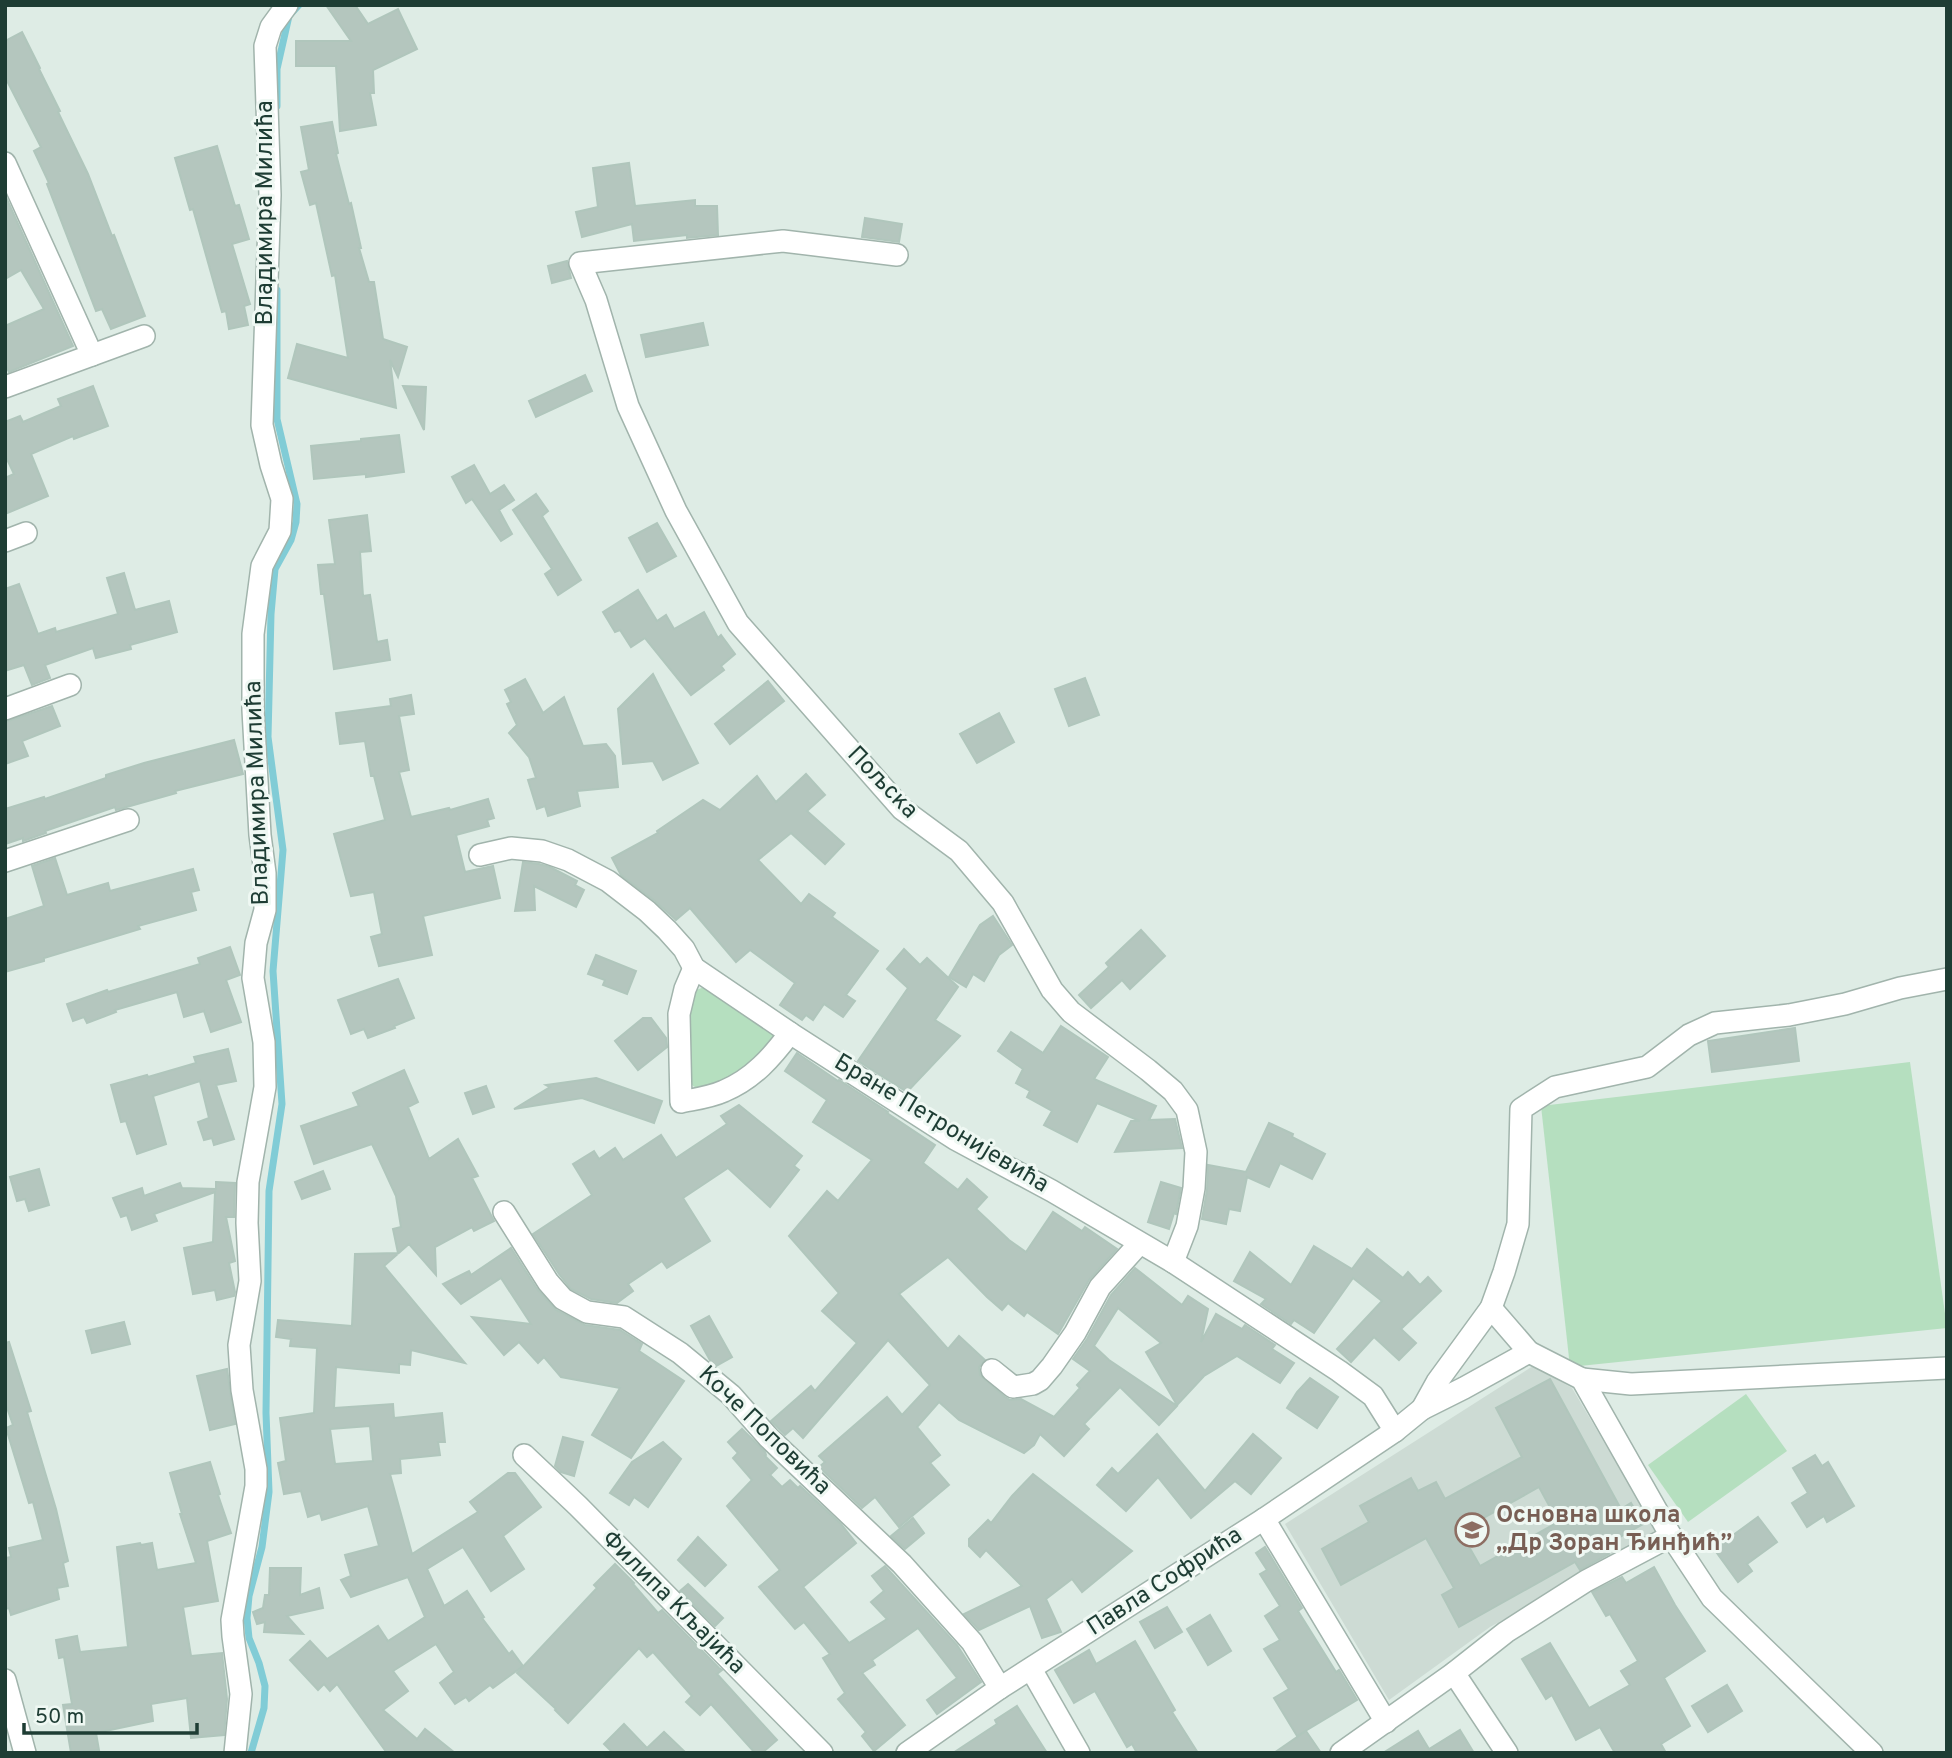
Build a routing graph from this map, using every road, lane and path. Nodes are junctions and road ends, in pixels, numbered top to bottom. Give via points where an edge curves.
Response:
1 (287, 5) edge
2 (5, 163) edge
3 (897, 255) dead end
4 (144, 336) dead end
5 (92, 355) junction
6 (5, 387) edge
7 (26, 533) dead end
8 (5, 541) edge
9 (71, 685) dead end
10 (5, 709) edge
11 (128, 820) dead end
12 (480, 855) dead end
13 (5, 861) edge
14 (694, 968) junction
15 (1947, 979) edge
16 (790, 1033) junction
17 (504, 1212) dead end
18 (1139, 1244) junction
19 (1173, 1262) junction
20 (1491, 1308) junction
21 (1529, 1352) junction
22 (1947, 1368) edge
23 (992, 1370) dead end
24 (1582, 1379) junction
25 (1422, 1409) junction
26 (1395, 1431) junction
27 (524, 1455) dead end
28 (1264, 1519) junction
29 (1671, 1536) junction
30 (1031, 1669) junction
31 (1454, 1673) junction
32 (5, 1680) edge
33 (1000, 1688) junction
34 (1385, 1723) junction
35 (25, 1753) edge
36 (235, 1753) edge
37 (822, 1753) edge
38 (907, 1753) edge
39 (1079, 1753) edge
40 (1341, 1753) edge
41 (1507, 1753) edge
42 (1872, 1753) edge

1 - 36 street, Владимира Милића via 271,27 265,46 270,195 262,425 282,499 280,531 262,566 253,635 265,910 253,978 264,1042 265,1087 248,1182 250,1281 239,1345 256,1486 232,1620 241,1694
2 - 5 street
3 - 19 street, Пољска via 783,240 580,263 628,406 676,511 738,623 902,809 959,851 1003,903 1052,990 1071,1012 1173,1091 1187,1110 1196,1152 1194,1188 1187,1226
4 - 5 street
5 - 6 street
7 - 8 street
9 - 10 street
11 - 13 street
12 - 14 street, Бране Петронијевића via 527,849 588,870 647,911 684,950
14 - 16 street, Бране Петронијевића
14 - 16 street via 679,1014 681,1102 723,1092 743,1081 769,1060
15 - 20 street, Павла Софрића via 1789,1015 1715,1023 1689,1035 1647,1067 1555,1087 1521,1108 1518,1224
16 - 18 street, Бране Петронијевића via 955,1139
17 - 33 street, Коче Поповића via 563,1299 587,1312 624,1317 680,1353 731,1395 769,1438 902,1564 972,1642
18 - 19 street, Бране Петронијевића
18 - 23 street via 1100,1287 1063,1352 1040,1380 1013,1387
19 - 26 street, Бране Петронијевића via 1355,1382 1373,1396
20 - 21 street
20 - 25 street, Павла Софрића
21 - 24 street
21 - 25 street, Павла Софрића
22 - 24 street via 1631,1384
24 - 29 street
25 - 26 street, Павла Софрића
26 - 28 street, Павла Софрића
27 - 37 street, Филипа Кљајића
28 - 30 street, Павла Софрића
28 - 34 street
29 - 31 street via 1586,1581 1506,1632
29 - 42 street via 1712,1598
30 - 33 street, Павла Софрића
30 - 39 street
31 - 34 street
31 - 41 street
32 - 35 street
33 - 38 street, Павла Софрића
34 - 40 street

